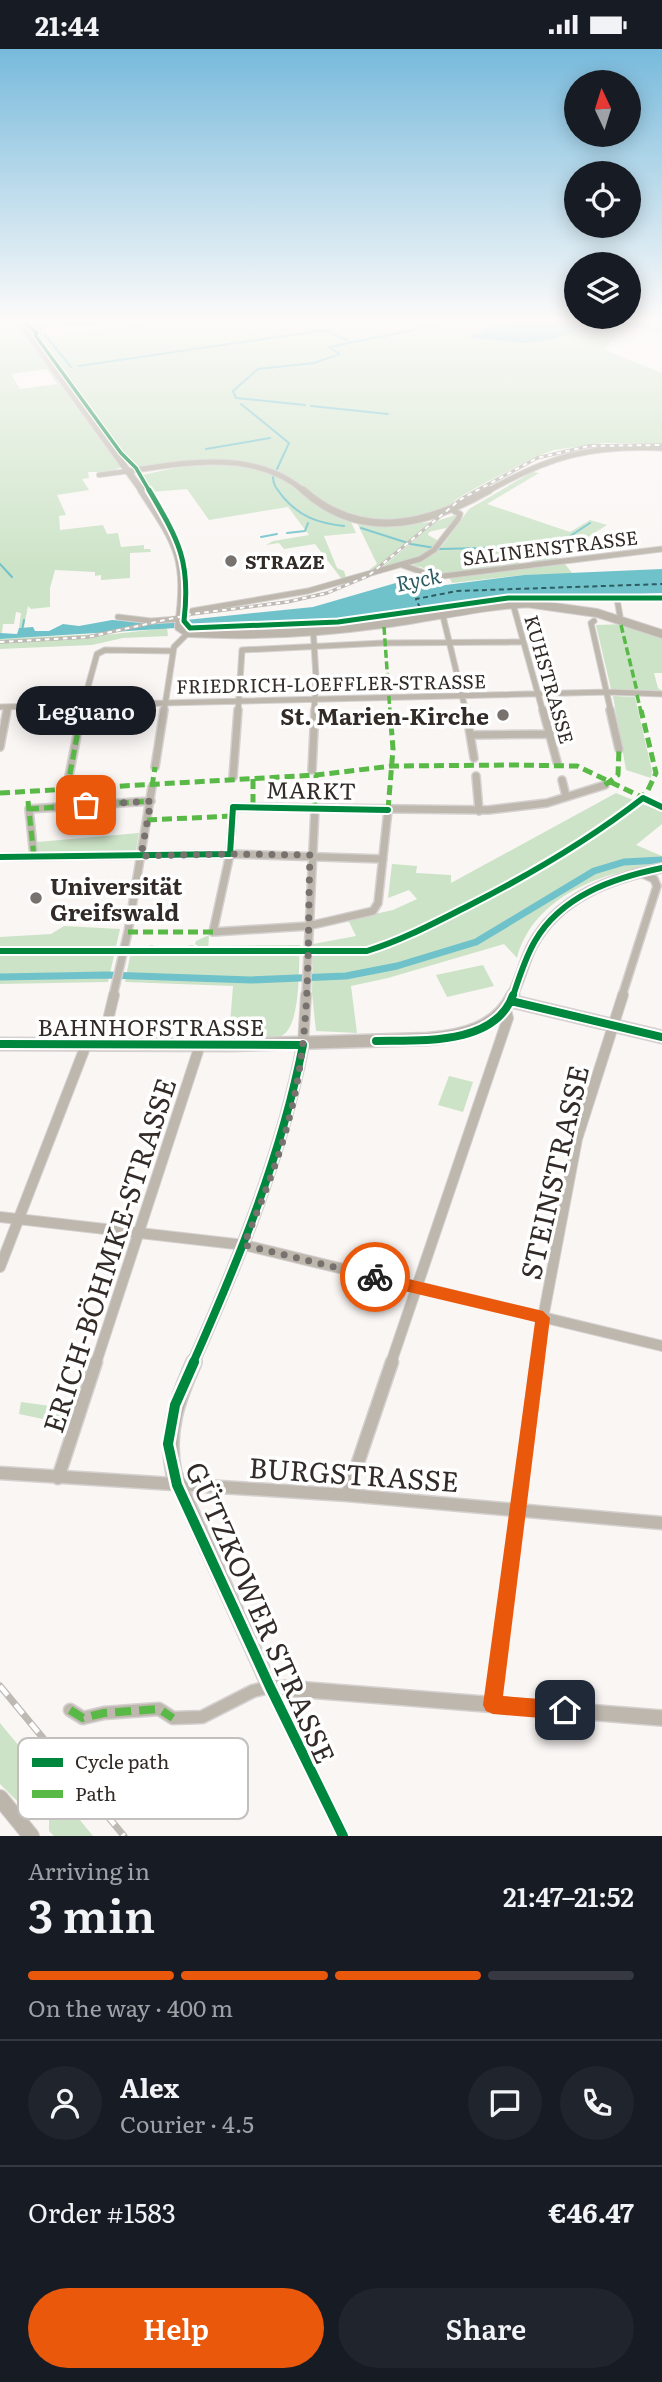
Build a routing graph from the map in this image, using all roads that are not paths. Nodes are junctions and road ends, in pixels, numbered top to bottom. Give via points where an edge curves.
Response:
1 (81, 404) edge
2 (662, 448) edge
3 (129, 471) junction
4 (99, 475) dead end
5 (454, 510) junction
6 (662, 549) edge
7 (402, 565) junction
8 (662, 598) edge
9 (617, 599) junction
10 (511, 601) junction
11 (532, 603) junction
12 (192, 611) dead end
13 (443, 613) junction
14 (620, 616) dead end
15 (118, 617) dead end
16 (594, 621) dead end
17 (179, 623) junction
18 (313, 629) junction
19 (188, 633) junction
20 (662, 635) edge
21 (451, 642) junction
22 (523, 642) junction
23 (314, 647) junction
24 (173, 652) junction
25 (608, 692) junction
26 (539, 694) junction
27 (662, 694) edge
28 (464, 696) junction
29 (314, 699) junction
30 (239, 701) junction
31 (165, 703) junction
32 (83, 705) junction
33 (4, 707) edge
34 (550, 734) junction
35 (472, 735) junction
36 (0, 747) edge
37 (618, 750) dead end
38 (474, 758) dead end
39 (557, 762) dead end
40 (155, 767) dead end
41 (313, 770) dead end
42 (476, 776) dead end
43 (233, 777) dead end
44 (562, 780) dead end
45 (68, 781) dead end
46 (605, 785) dead end
47 (152, 787) dead end
48 (566, 796) junction
49 (151, 801) junction
50 (314, 808) junction
51 (388, 810) junction
52 (479, 811) junction
53 (230, 854) junction
54 (310, 855) junction
55 (141, 856) junction
56 (0, 857) edge
57 (34, 857) junction
58 (383, 859) junction
59 (662, 868) edge
60 (639, 872) junction
61 (308, 926) junction
62 (508, 1006) junction
63 (612, 1026) junction
64 (662, 1037) edge
65 (0, 1044) edge
66 (86, 1045) junction
67 (102, 1045) junction
68 (200, 1045) junction
69 (303, 1045) junction
70 (0, 1217) edge
71 (20, 1219) junction
72 (140, 1233) junction
73 (244, 1245) junction
74 (0, 1268) edge
75 (417, 1288) junction
76 (543, 1318) junction
77 (662, 1346) edge
78 (0, 1473) edge
79 (58, 1478) junction
80 (177, 1485) junction
81 (347, 1496) junction
82 (519, 1510) junction
83 (662, 1523) edge
84 (270, 1687) junction
85 (493, 1705) junction
86 (71, 1710) dead end
87 (662, 1718) edge
88 (2, 1800) edge
89 (31, 1836) edge
90 (343, 1836) edge

1 - 3 main road
2 - 5 street via 609,448 557,457
3 - 4 street
3 - 5 street via 192,463 244,464 280,474 334,513 376,523 422,521
3 - 17 main road via 167,526 179,553 184,589
5 - 7 street, SALINENSTRASSE via 460,515 435,549
6 - 7 street, SALINENSTRASSE via 436,577
7 - 12 street, SALINENSTRASSE via 317,591
8 - 9 street
9 - 10 street
9 - 14 street
10 - 11 main road
10 - 13 main road
10 - 22 street, KUHSTRASSE
11 - 13 main road via 496,603
11 - 20 main road via 597,613
13 - 18 main road
13 - 21 street
15 - 17 street
16 - 25 street
17 - 19 main road
18 - 19 main road
18 - 23 street
19 - 24 street via 176,642
21 - 22 street
21 - 23 street
21 - 28 street
22 - 26 street, KUHSTRASSE
23 - 29 street
23 - 30 street via 242,650
24 - 31 street
24 - 32 street via 100,651
25 - 26 street, FRIEDRICH-LOEFFLER-STRASSE
25 - 27 street, FRIEDRICH-LOEFFLER-STRASSE
25 - 37 street
26 - 28 street, FRIEDRICH-LOEFFLER-STRASSE
26 - 34 street, KUHSTRASSE
28 - 29 street, FRIEDRICH-LOEFFLER-STRASSE
28 - 35 street
29 - 30 street, FRIEDRICH-LOEFFLER-STRASSE
29 - 41 street
30 - 31 street, FRIEDRICH-LOEFFLER-STRASSE
30 - 43 street
31 - 32 street, FRIEDRICH-LOEFFLER-STRASSE
31 - 40 street
32 - 33 street, FRIEDRICH-LOEFFLER-STRASSE
32 - 45 street
33 - 36 street
34 - 35 street
34 - 39 street, KUHSTRASSE
35 - 38 street
42 - 52 street
44 - 48 street
46 - 48 street, MARKT
47 - 49 street
48 - 52 street, MARKT
49 - 55 street
49 - 57 street via 29,809
50 - 51 street, MARKT
50 - 53 street, MARKT via 233,807
50 - 54 street
51 - 52 street, MARKT
51 - 58 street
53 - 54 street
53 - 55 street
53 - 61 street via 213,932
54 - 58 street
54 - 61 street
55 - 57 street
55 - 67 street
56 - 57 street
58 - 61 street via 376,909
59 - 60 main road
60 - 62 main road via 589,891 549,921 532,945
60 - 63 street, STEINSTRASSE via 657,885
61 - 69 street
62 - 63 main road
62 - 69 main road, BAHNHOFSTRASSE via 485,1025 454,1036
62 - 75 street via 508,1018
63 - 64 main road
63 - 76 street, STEINSTRASSE via 578,1139
65 - 66 main road, BAHNHOFSTRASSE
66 - 67 main road, BAHNHOFSTRASSE
66 - 71 street
67 - 68 main road, BAHNHOFSTRASSE
68 - 69 main road, BAHNHOFSTRASSE
68 - 72 street, ERICH-BÖHMKE-STRASSE
69 - 73 street, GÜTZKOWER STRASSE via 287,1126
70 - 71 street
71 - 72 street
71 - 74 street
72 - 73 street
72 - 79 street, ERICH-BÖHMKE-STRASSE
73 - 75 street
73 - 80 street, GÜTZKOWER STRASSE via 175,1405 168,1444
75 - 76 street
75 - 81 street
76 - 77 street
76 - 82 street, STEINSTRASSE
78 - 79 street, BURGSTRASSE
79 - 80 street, BURGSTRASSE
80 - 81 street, BURGSTRASSE
80 - 84 street, GÜTZKOWER STRASSE
81 - 82 street, BURGSTRASSE
82 - 83 street, BURGSTRASSE
82 - 85 street, STEINSTRASSE
84 - 85 street
84 - 86 street via 188,1719 173,1719 159,1709 83,1718
84 - 90 street, GÜTZKOWER STRASSE
85 - 87 street
88 - 89 main road

